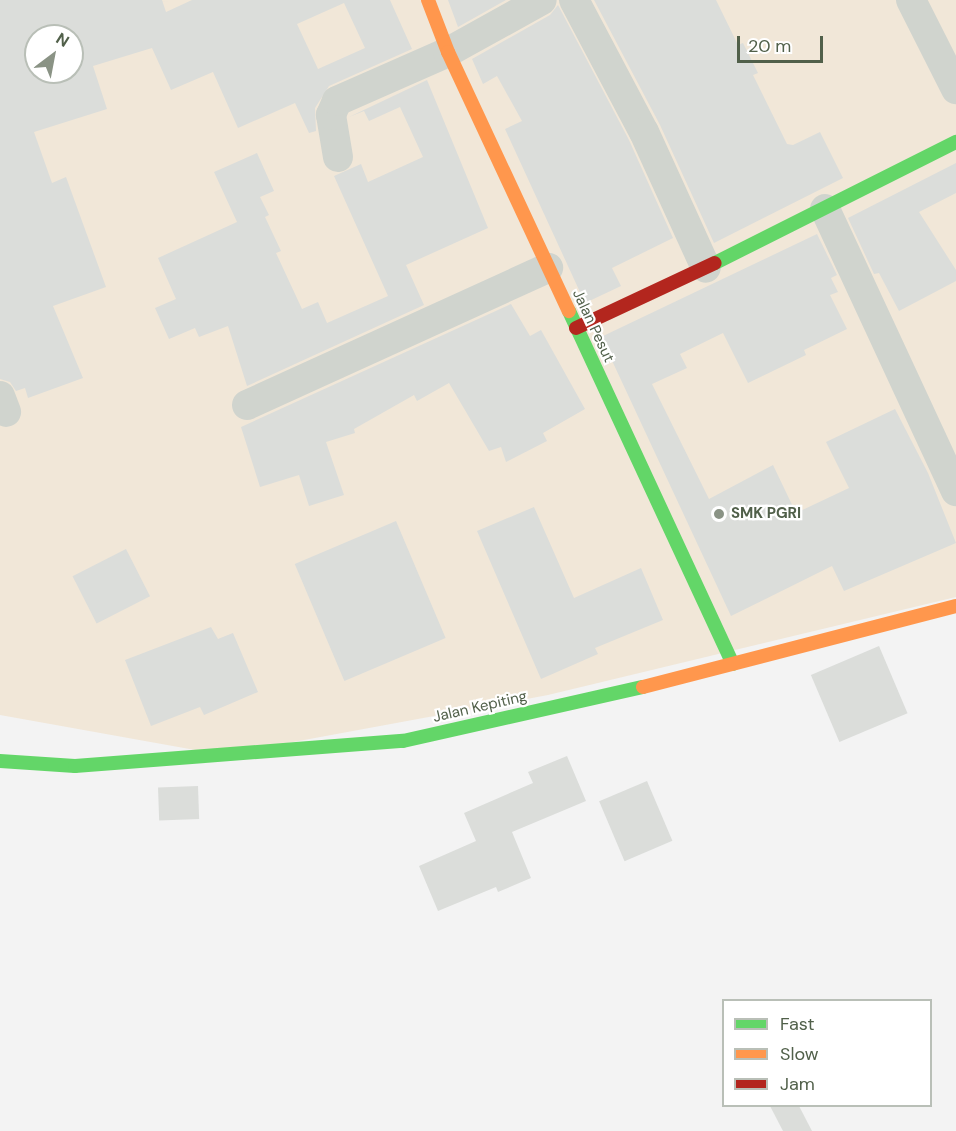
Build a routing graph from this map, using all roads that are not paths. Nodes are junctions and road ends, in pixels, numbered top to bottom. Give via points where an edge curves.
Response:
1 (428, 0) edge
2 (542, 0) edge
3 (574, 0) edge
4 (911, 0) edge
5 (448, 52) junction
6 (956, 89) edge
7 (956, 141) edge
8 (338, 157) dead end
9 (825, 209) junction
10 (548, 268) junction
11 (706, 268) junction
12 (576, 328) junction
13 (247, 405) dead end
14 (956, 491) edge
15 (956, 606) edge
16 (733, 664) junction
17 (0, 761) edge

1 - 5 street, Jalan Pesut
2 - 5 street
3 - 11 street via 644,132
4 - 6 street
5 - 8 street via 334,104
5 - 10 street, Jalan Pesut
7 - 9 street
9 - 11 street
9 - 14 street
10 - 12 street, Jalan Pesut
10 - 13 street
11 - 12 street
12 - 16 street, Jalan Pesut
15 - 16 street, Jalan Kepiting
16 - 17 street, Jalan Kepiting via 403,741 75,766

